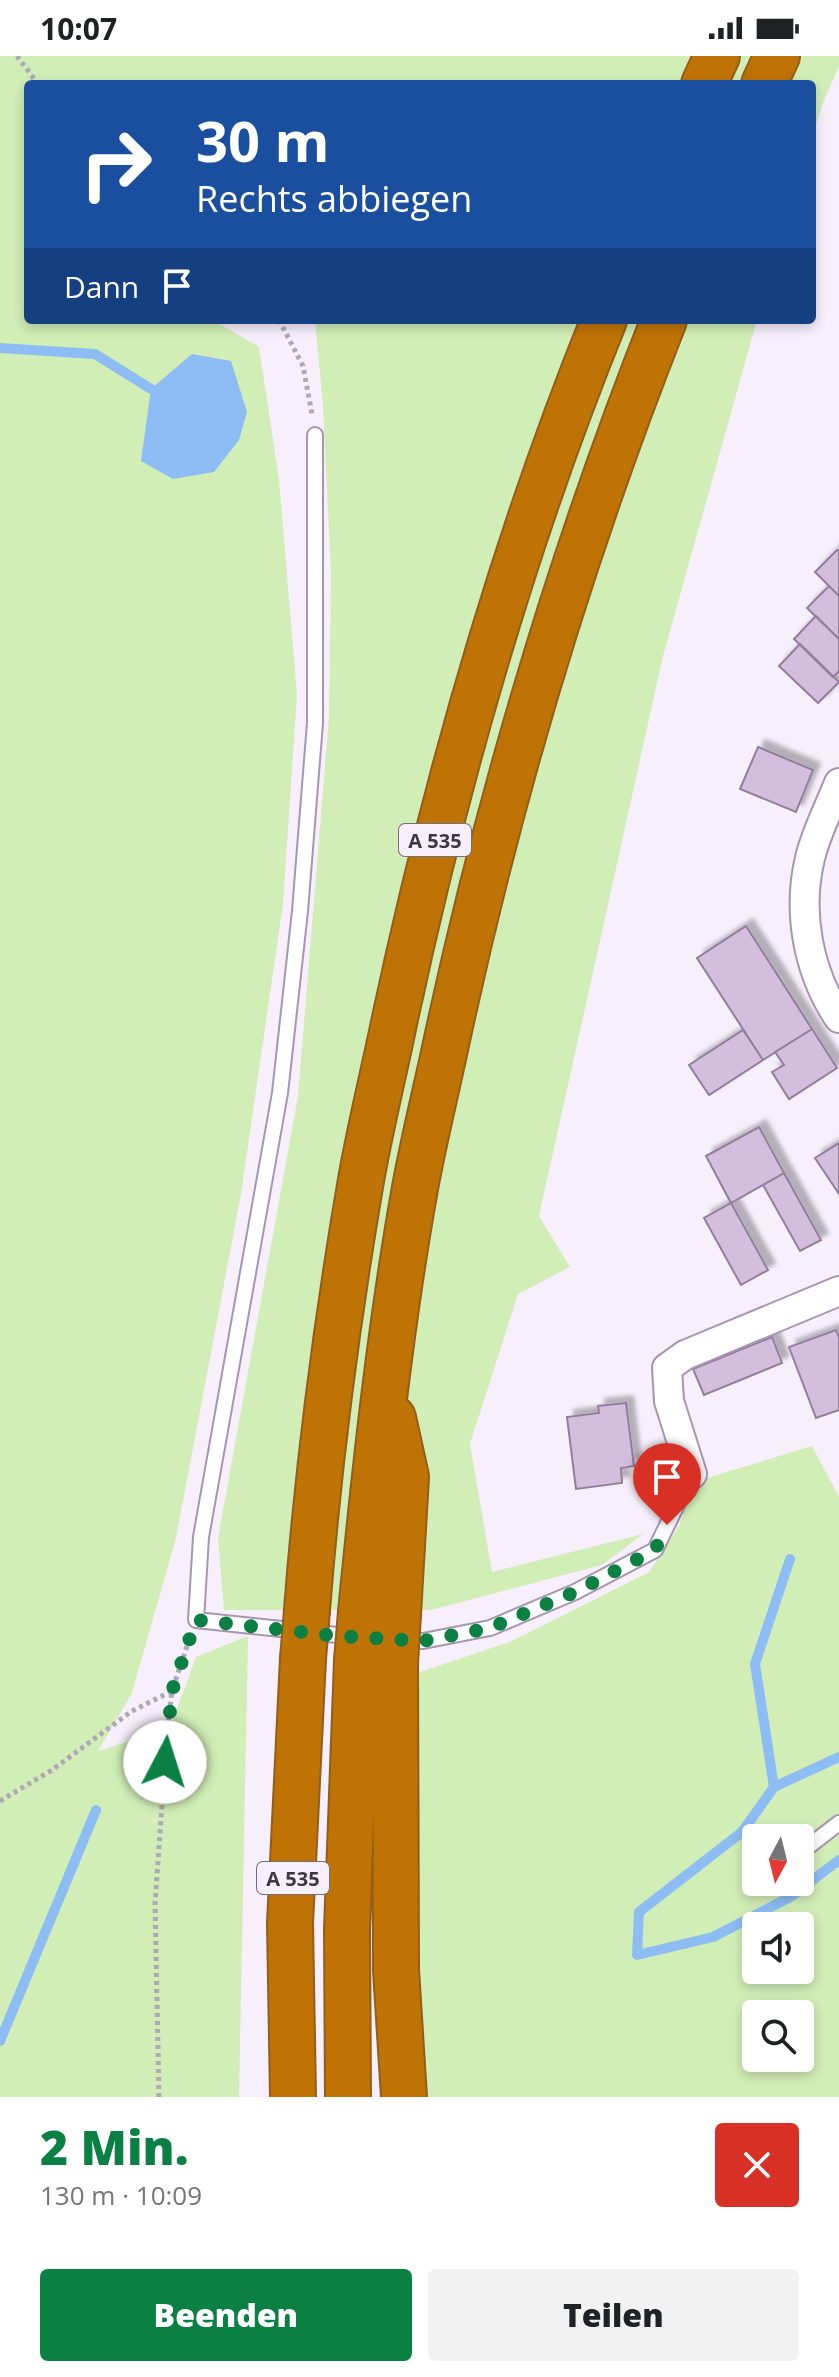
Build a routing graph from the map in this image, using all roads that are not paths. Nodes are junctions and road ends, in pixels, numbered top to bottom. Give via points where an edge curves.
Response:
1 (717, 56) edge
2 (777, 56) edge
3 (706, 80) edge
4 (766, 80) edge
5 (603, 324) edge
6 (663, 324) edge
7 (315, 435) road end
8 (839, 783) edge
9 (839, 1018) edge
10 (839, 1291) edge
11 (692, 1474) joint
12 (376, 1662) junction
13 (839, 1823) edge
14 (814, 1842) edge
15 (293, 2097) edge
16 (348, 2097) edge
17 (404, 2097) edge

1 - 3 highway
2 - 4 highway
5 - 15 highway, A 535, bridge via 533,512 439,825 353,1228 323,1436 303,1659 290,1923
6 - 12 highway, A 535, bridge via 591,517 497,824 467,948 416,1187 386,1384 406,1477
7 - 11 lane via 315,723 300,911 280,1093 201,1537 196,1620 423,1641 490,1628 655,1550
8 - 9 street via 804,890 814,965
10 - 11 street via 685,1355 667,1368 669,1401
12 - 16 highway, A 535 via 347,1929
12 - 17 highway
13 - 14 lane

